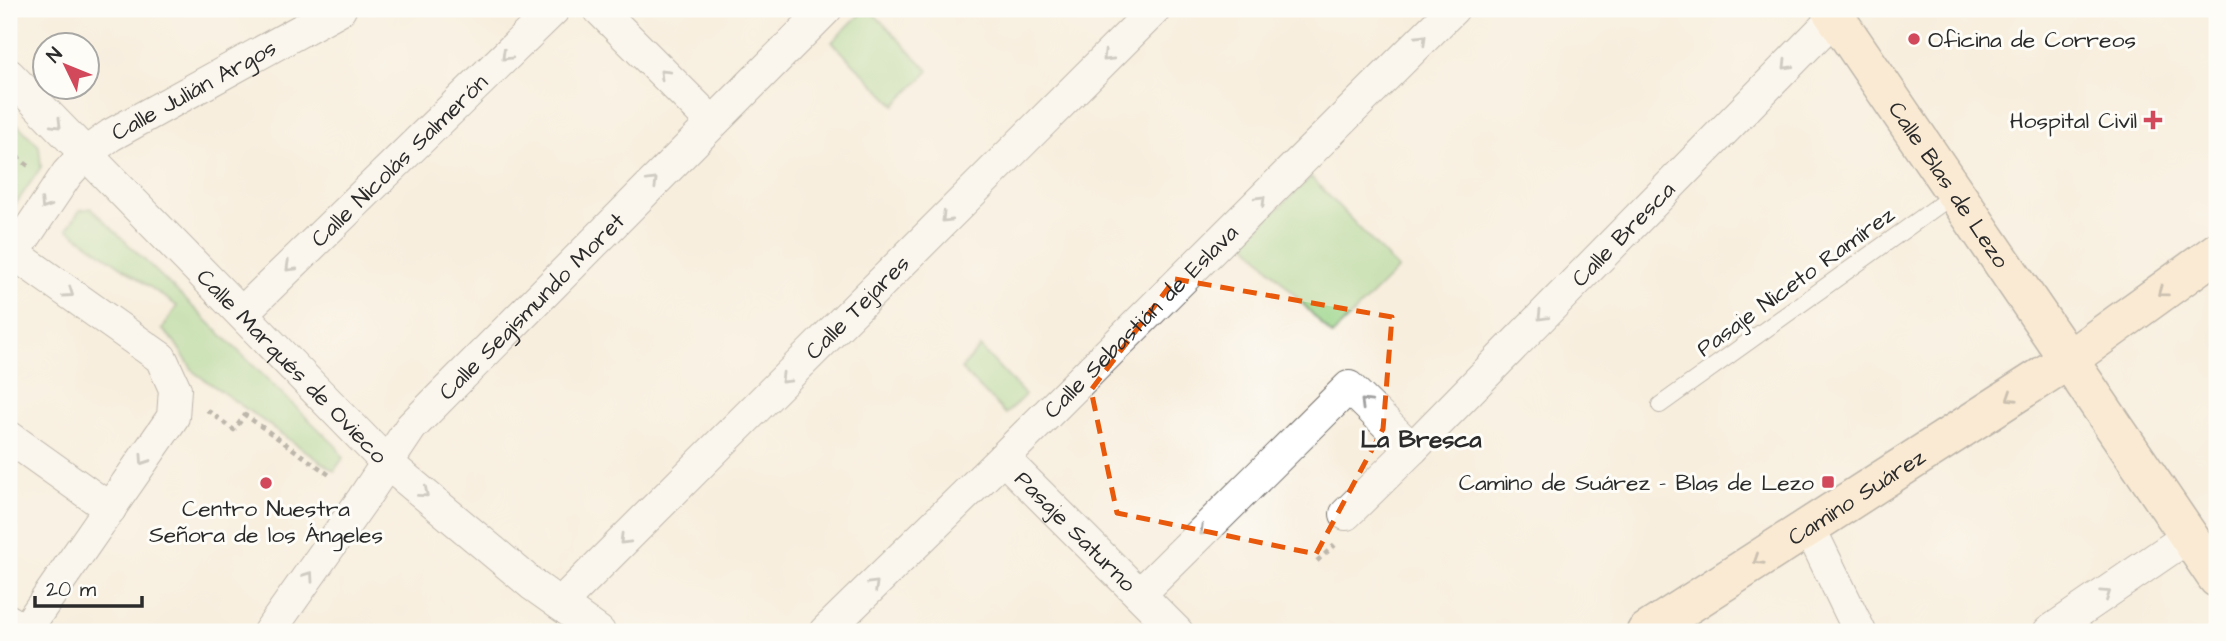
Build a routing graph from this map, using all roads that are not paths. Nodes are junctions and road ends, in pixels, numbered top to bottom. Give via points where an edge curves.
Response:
1 (340, 9) edge
2 (554, 9) edge
3 (599, 9) edge
4 (826, 9) edge
5 (1155, 9) edge
6 (1453, 9) edge
7 (1832, 13) edge
8 (9, 75) edge
9 (712, 122) junction
10 (86, 153) junction
11 (1956, 193) junction
12 (2217, 252) edge
13 (11, 256) edge
14 (242, 313) junction
15 (2068, 360) junction
16 (1660, 405) dead end
17 (9, 437) edge
18 (1412, 449) junction
19 (1003, 458) junction
20 (387, 463) junction
21 (110, 509) junction
22 (1346, 514) dead end
23 (1809, 527) junction
24 (2189, 536) junction
25 (2217, 578) edge
26 (1140, 594) junction
27 (560, 604) junction
28 (9, 621) edge
29 (269, 632) edge
30 (599, 632) edge
31 (825, 632) edge
32 (1177, 632) edge
33 (1646, 632) edge
34 (1860, 632) edge
35 (2049, 632) edge

1 - 10 street, Calle Julián Argos
2 -> 14 street, Calle Nicolás Salmerón
9 -> 3 street
4 - 9 street, Calle Segismundo Moret
5 -> 27 street, Calle Tejares
19 -> 6 street, Calle Sebastián de Eslava
7 - 11 main road, Calle Blas de Lezo
7 -> 18 street, Calle Bresca
8 -> 10 street, Calle Marqués de Ovieco
20 -> 9 street, Calle Segismundo Moret via 411,427
10 -> 13 street, Calle Julián Argos
10 - 14 street, Calle Marqués de Ovieco
11 - 15 main road, Calle Blas de Lezo
11 - 16 lane, Pasaje Niceto Ramírez
12 -> 15 main road, Camino Suárez
13 -> 21 street via 161,358 175,388 173,418
14 - 20 street, Calle Marqués de Ovieco
15 -> 23 main road, Camino Suárez
15 - 24 main road, Calle Blas de Lezo
17 - 21 street
18 - 22 street, Calle Bresca
18 -> 26 street via 1349,387
19 - 26 street, Pasaje Saturno
31 -> 19 street, Calle Sebastián de Eslava
20 -> 27 street, Calle Marqués de Ovieco
29 -> 20 street, Calle Segismundo Moret
21 - 28 street via 24,632
23 -> 33 main road, Camino Suárez
23 - 34 street
24 - 25 main road, Calle Blas de Lezo
35 -> 24 street
26 - 32 street, Pasaje Saturno
27 - 30 street, Calle Marqués de Ovieco

